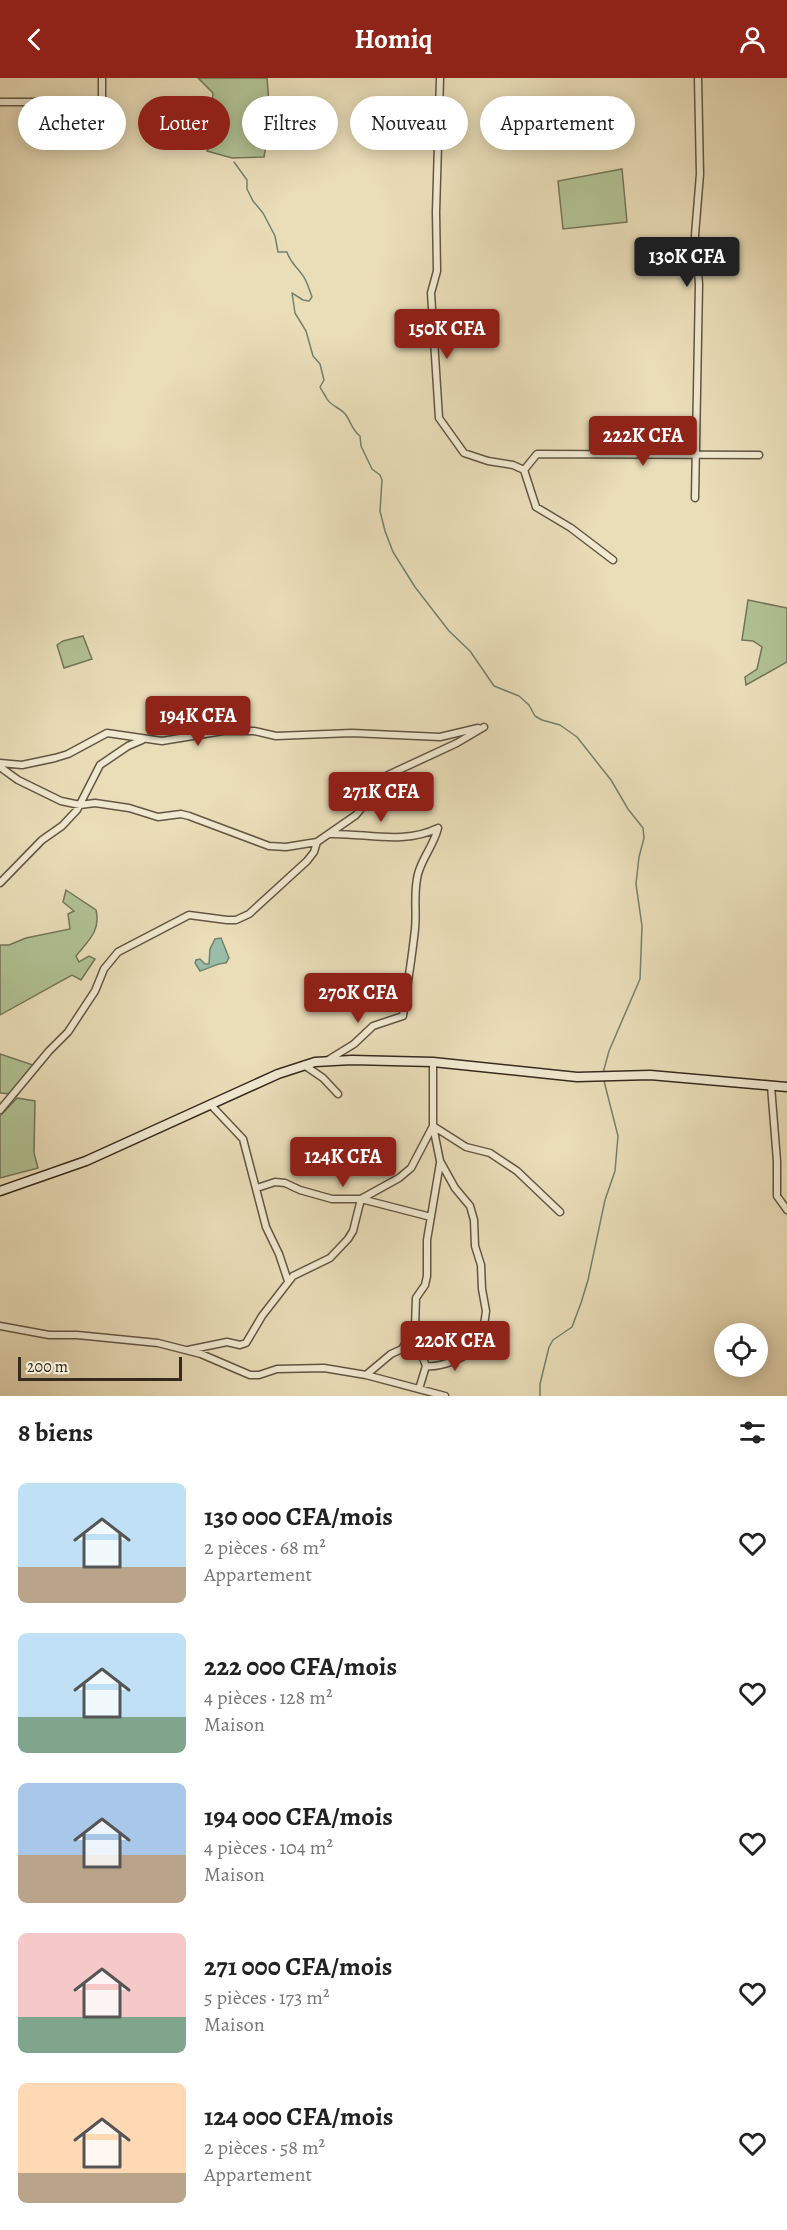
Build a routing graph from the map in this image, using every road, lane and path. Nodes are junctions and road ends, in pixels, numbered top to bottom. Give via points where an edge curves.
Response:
1 (102, 78) edge
2 (440, 78) edge
3 (699, 78) edge
4 (0, 102) edge
5 (696, 455) junction
6 (759, 455) dead end
7 (524, 470) junction
8 (695, 498) dead end
9 (613, 560) dead end
10 (142, 739) junction
11 (0, 765) edge
12 (80, 805) junction
13 (330, 834) junction
14 (317, 842) junction
15 (0, 883) edge
16 (328, 1060) junction
17 (433, 1062) junction
18 (303, 1065) junction
19 (771, 1086) junction
20 (787, 1087) edge
21 (338, 1094) dead end
22 (210, 1104) junction
23 (0, 1110) edge
24 (433, 1126) junction
25 (440, 1161) junction
26 (257, 1188) junction
27 (0, 1191) edge
28 (361, 1199) junction
29 (787, 1210) edge
30 (560, 1212) dead end
31 (431, 1217) junction
32 (288, 1281) junction
33 (0, 1326) edge
34 (415, 1327) junction
35 (188, 1350) junction
36 (426, 1366) junction
37 (366, 1375) junction
38 (420, 1389) junction
39 (445, 1396) edge

1 - 4 street via 102,99 98,102
2 - 7 street via 437,271 431,293 439,418 464,453
3 - 5 street
5 - 6 street
5 - 7 street via 537,454
5 - 8 street
7 - 9 street via 536,507
10 - 11 street via 107,733 55,758
10 - 12 street via 100,765
10 - 13 street via 175,740 212,731 249,730 276,736 352,733 440,737 484,727 388,775 356,815
11 - 12 street via 48,796
12 - 14 street via 129,808 158,817 181,814 269,846
12 - 15 street
13 - 14 street
13 - 16 street via 398,837 423,835 438,828 418,872 415,930 403,1016 374,1026
14 - 23 street via 307,861 255,911 236,920 189,915 118,952 68,1032
16 - 17 street
16 - 18 street
17 - 19 street via 576,1077 650,1076
17 - 24 street
18 - 21 street
18 - 22 street
19 - 20 street
19 - 29 street via 777,1196
22 - 26 street via 243,1139
22 - 27 street via 77,1165
24 - 25 street
24 - 28 street via 411,1168
24 - 30 street via 517,1171
25 - 31 street
25 - 36 street via 473,1214 486,1311 481,1347 434,1367
26 - 28 street via 279,1182 332,1199
26 - 32 street via 266,1227
28 - 31 street
28 - 32 street via 353,1231 344,1245 330,1258 296,1273
31 - 34 street via 427,1276 416,1298
32 - 35 street via 244,1345 227,1342
33 - 35 street via 49,1335 158,1343
34 - 36 street
34 - 37 street via 402,1349
35 - 37 street via 250,1375 306,1368
36 - 38 street
37 - 38 street
38 - 39 street

